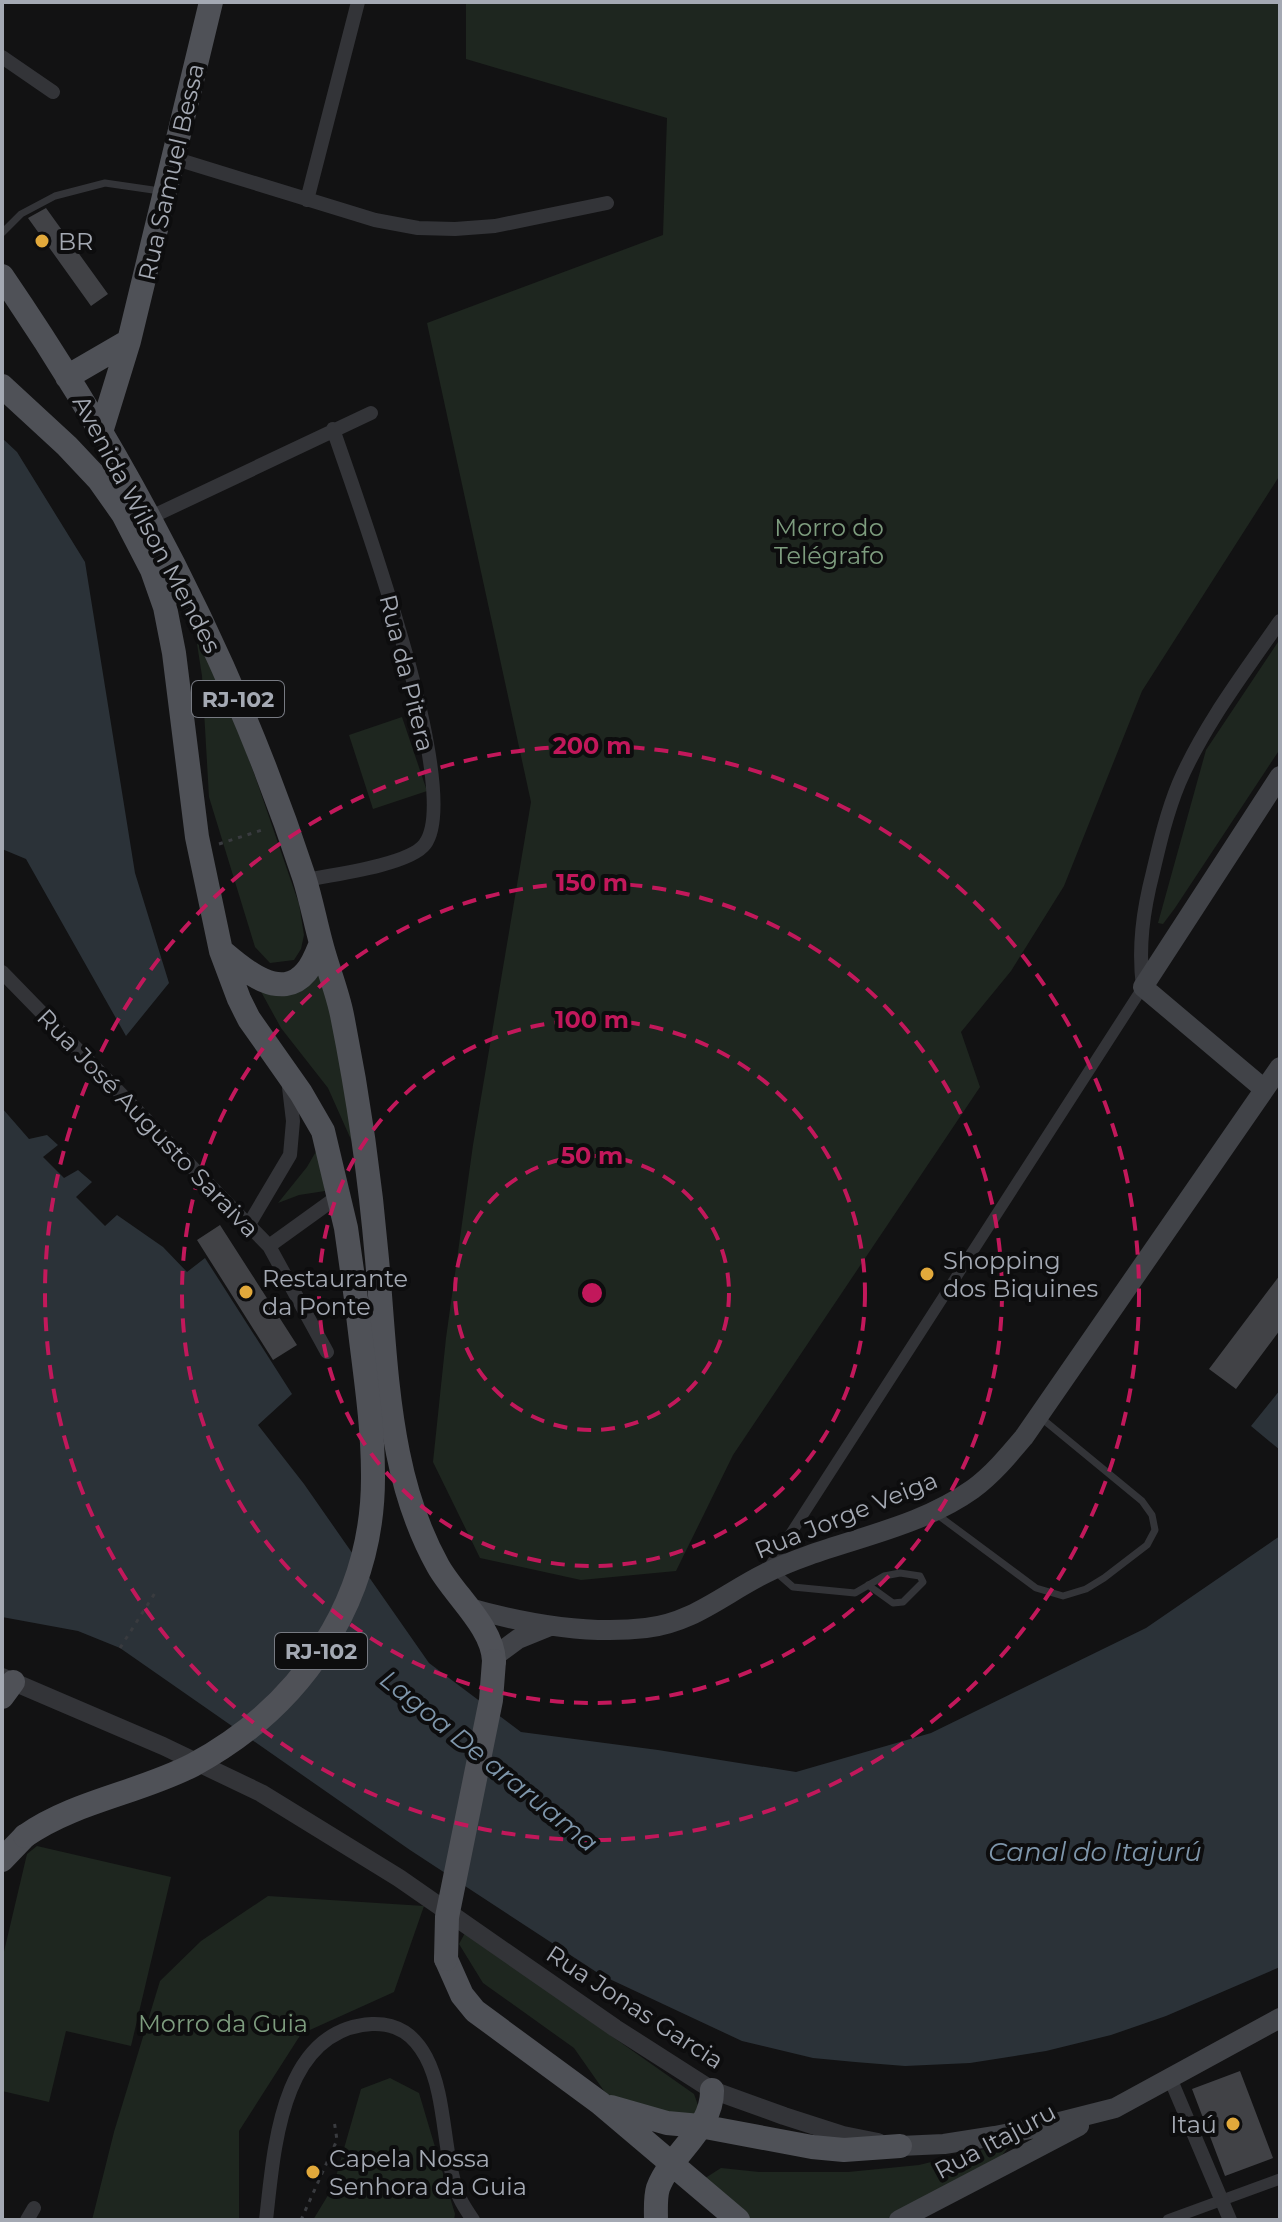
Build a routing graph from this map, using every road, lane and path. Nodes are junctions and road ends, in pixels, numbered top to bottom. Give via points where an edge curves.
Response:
1 (211, 2) edge
2 (358, 2) edge
3 (2, 57) edge
4 (53, 92) dead end
5 (173, 158) junction
6 (166, 192) junction
7 (307, 200) junction
8 (607, 203) dead end
9 (2, 233) edge
10 (2, 276) edge
11 (129, 341) junction
12 (67, 377) junction
13 (2, 386) edge
14 (371, 413) dead end
15 (333, 429) junction
16 (101, 432) junction
17 (149, 518) junction
18 (1280, 621) edge
19 (1280, 776) edge
20 (284, 823) junction
21 (200, 850) junction
22 (305, 880) junction
23 (321, 943) junction
24 (221, 951) junction
25 (2, 972) edge
26 (1143, 987) junction
27 (1280, 1067) edge
28 (288, 1075) junction
29 (1264, 1089) junction
30 (367, 1164) junction
31 (337, 1197) junction
32 (248, 1226) junction
33 (269, 1246) junction
34 (327, 1352) dead end
35 (1039, 1415) junction
36 (934, 1512) junction
37 (769, 1571) junction
38 (868, 1585) junction
39 (155, 1593) dead end
40 (466, 1607) junction
41 (555, 1625) junction
42 (120, 1648) dead end
43 (494, 1658) junction
44 (6, 1685) edge
45 (14, 1833) edge
46 (3, 1858) edge
47 (1280, 2018) edge
48 (1170, 2078) junction
49 (712, 2090) junction
50 (600, 2103) junction
51 (1115, 2108) junction
52 (334, 2120) dead end
53 (700, 2126) junction
54 (900, 2146) junction
55 (671, 2162) junction
56 (1280, 2179) edge
57 (1222, 2200) junction
58 (266, 2220) edge
59 (301, 2220) edge
60 (473, 2220) edge
61 (656, 2220) edge
62 (738, 2220) edge
63 (899, 2220) edge
64 (1168, 2220) edge
65 (1230, 2220) edge

1 - 5 main road, Rua Samuel Bessa
2 - 7 street
3 - 4 street
5 - 6 main road, Rua Samuel Bessa
5 - 7 street
6 - 9 lane via 105,183 55,196 21,214
6 - 11 main road, Rua Samuel Bessa
7 - 8 street via 375,220 455,229
10 - 12 main road, Avenida Wilson Mendes / RJ-102
11 - 12 main road
11 - 16 main road, Rua Samuel Bessa
12 - 16 main road, Avenida Wilson Mendes / RJ-102
13 - 21 main road, Avenida Wilson Mendes / RJ-102 via 99,480 152,570 174,653
14 - 15 street
15 - 17 street
15 - 22 street, Rua da Pitera via 414,683 430,774 432,826 424,847 408,856
16 - 17 main road, Avenida Wilson Mendes / RJ-102
17 - 20 main road, Avenida Wilson Mendes / RJ-102 via 238,699
18 - 26 street via 1220,709 1179,784 1145,908 1139,957
19 - 26 main road
20 - 21 path
20 - 22 main road, Avenida Wilson Mendes / RJ-102
21 - 24 main road, Avenida Wilson Mendes / RJ-102
22 - 23 main road, Avenida Wilson Mendes / RJ-102
23 - 24 main road via 308,970 284,983 248,974
23 - 30 main road, Avenida Wilson Mendes / RJ-102 via 341,1010
24 - 28 main road, Avenida Wilson Mendes / RJ-102 via 244,1009
25 - 32 street, Rua José Augusto Saraiva
26 - 29 main road
26 - 37 street
27 - 29 main road, Rua Jorge Veiga
28 - 31 main road, Avenida Wilson Mendes / RJ-102 via 323,1131
28 - 32 street via 290,1155
29 - 35 main road, Rua Jorge Veiga
30 - 31 main road
30 - 40 main road, Avenida Wilson Mendes / RJ-102 via 397,1450 419,1528
31 - 33 street, Rua José Augusto Saraiva
31 - 45 main road, Avenida Wilson Mendes / RJ-102, bridge via 357,1306 374,1478 367,1544 334,1629 285,1697 194,1764
32 - 33 street, Rua José Augusto Saraiva
33 - 34 street
35 - 36 main road, Rua Jorge Veiga via 995,1472
35 - 36 lane via 1142,1501 1155,1523 1147,1545 1086,1589 1055,1595 1036,1588
36 - 37 main road, Rua Jorge Veiga
37 - 38 lane via 793,1587 855,1593
37 - 41 main road, Rua Jorge Veiga via 705,1610 665,1624 620,1629
38 - 38 lane via 893,1603 903,1602 923,1582 920,1576 900,1573
39 - 42 path
40 - 41 main road, Rua Jorge Veiga
40 - 43 main road, Avenida Wilson Mendes / RJ-102 via 484,1630
41 - 43 main road via 518,1639
43 - 50 main road, bridge via 491,1700 447,1917 446,1959 475,2011
44 - 49 street, Rua Jonas Garcia via 163,1746 261,1793 399,1878
45 - 46 main road, RJ-102
47 - 48 main road, Rua Jonas Garcia
48 - 51 main road, Rua Jonas Garcia
48 - 57 street
49 - 53 main road via 708,2118
49 - 54 street, Rua Jonas Garcia via 843,2135
50 - 53 main road via 653,2120
50 - 55 main road
51 - 54 main road, Rua Jonas Garcia via 995,2136
51 - 63 main road, Rua Itajuru
52 - 59 path via 337,2140
53 - 54 main road via 812,2147
53 - 55 main road
55 - 61 main road via 657,2191
55 - 62 main road
56 - 57 street
57 - 64 street
57 - 65 street
58 - 60 street via 277,2126 290,2088 326,2040 357,2025 377,2024 406,2031 428,2060 458,2195

